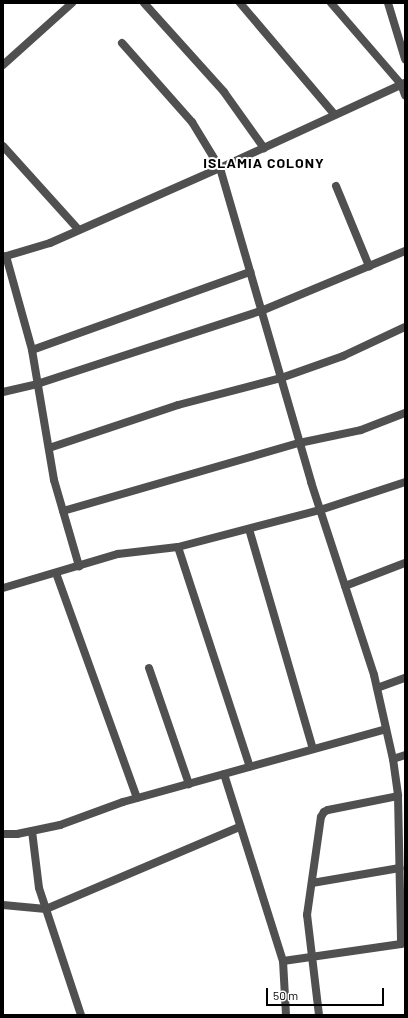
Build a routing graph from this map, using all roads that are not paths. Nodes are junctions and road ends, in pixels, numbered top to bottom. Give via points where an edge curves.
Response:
1 (72, 3) edge
2 (144, 3) edge
3 (240, 3) edge
4 (331, 3) edge
5 (388, 3) edge
6 (122, 43) dead end
7 (405, 59) edge
8 (3, 65) edge
9 (403, 83) edge
10 (405, 95) edge
11 (334, 114) junction
12 (3, 146) edge
13 (264, 148) junction
14 (220, 168) junction
15 (336, 186) dead end
16 (79, 230) junction
17 (405, 251) edge
18 (4, 256) edge
19 (369, 266) junction
20 (250, 272) junction
21 (261, 311) junction
22 (405, 327) edge
23 (32, 350) junction
24 (281, 378) junction
25 (37, 384) junction
26 (3, 392) edge
27 (405, 413) edge
28 (299, 443) junction
29 (49, 448) junction
30 (405, 482) edge
31 (63, 510) junction
32 (320, 510) junction
33 (249, 529) junction
34 (178, 547) junction
35 (405, 562) edge
36 (79, 566) junction
37 (56, 573) junction
38 (345, 586) junction
39 (3, 588) edge
40 (149, 668) dead end
41 (405, 678) edge
42 (377, 688) junction
43 (386, 729) junction
44 (313, 749) junction
45 (405, 755) edge
46 (393, 759) junction
47 (250, 767) junction
48 (224, 774) junction
49 (188, 784) junction
50 (398, 796) junction
51 (137, 798) junction
52 (239, 827) junction
53 (32, 831) junction
54 (3, 834) edge
55 (400, 868) junction
56 (312, 883) junction
57 (3, 905) edge
58 (46, 909) junction
59 (312, 957) junction
60 (282, 961) junction
61 (81, 1015) edge
62 (286, 1015) edge
63 (319, 1015) edge

1 - 8 street
2 - 13 street via 224,92
3 - 11 street
4 - 9 street
5 - 7 street
6 - 14 street via 192,122
9 - 10 street
9 - 11 street
11 - 13 street
12 - 16 street
13 - 14 street
14 - 16 street
14 - 20 street
15 - 19 street
16 - 18 street via 50,243
17 - 19 street
18 - 23 street
19 - 21 street
20 - 21 street
20 - 23 street
21 - 24 street
21 - 25 street
22 - 24 street via 343,356
23 - 25 street
24 - 28 street
24 - 29 street via 178,405
25 - 26 street
25 - 29 street
27 - 28 street via 361,430
28 - 31 street
28 - 32 street
29 - 31 street via 54,480
30 - 32 street
31 - 36 street
32 - 33 street
32 - 38 street
33 - 34 street
33 - 44 street
34 - 36 street via 118,554
34 - 47 street
35 - 38 street
36 - 37 street
37 - 39 street
37 - 51 street
38 - 42 street
40 - 49 street
41 - 42 street
42 - 43 street
43 - 44 street
43 - 46 street
44 - 47 street
45 - 46 street
46 - 50 street
47 - 48 street
48 - 49 street
48 - 52 street
49 - 51 street
50 - 55 street
50 - 56 street via 324,812
51 - 53 street via 60,825
52 - 58 street
52 - 60 street
53 - 54 street
53 - 58 street via 39,888
55 - 56 street
55 - 59 street via 401,944
56 - 59 street via 307,915
57 - 58 street
58 - 61 street
59 - 60 street
59 - 63 street
60 - 62 street

